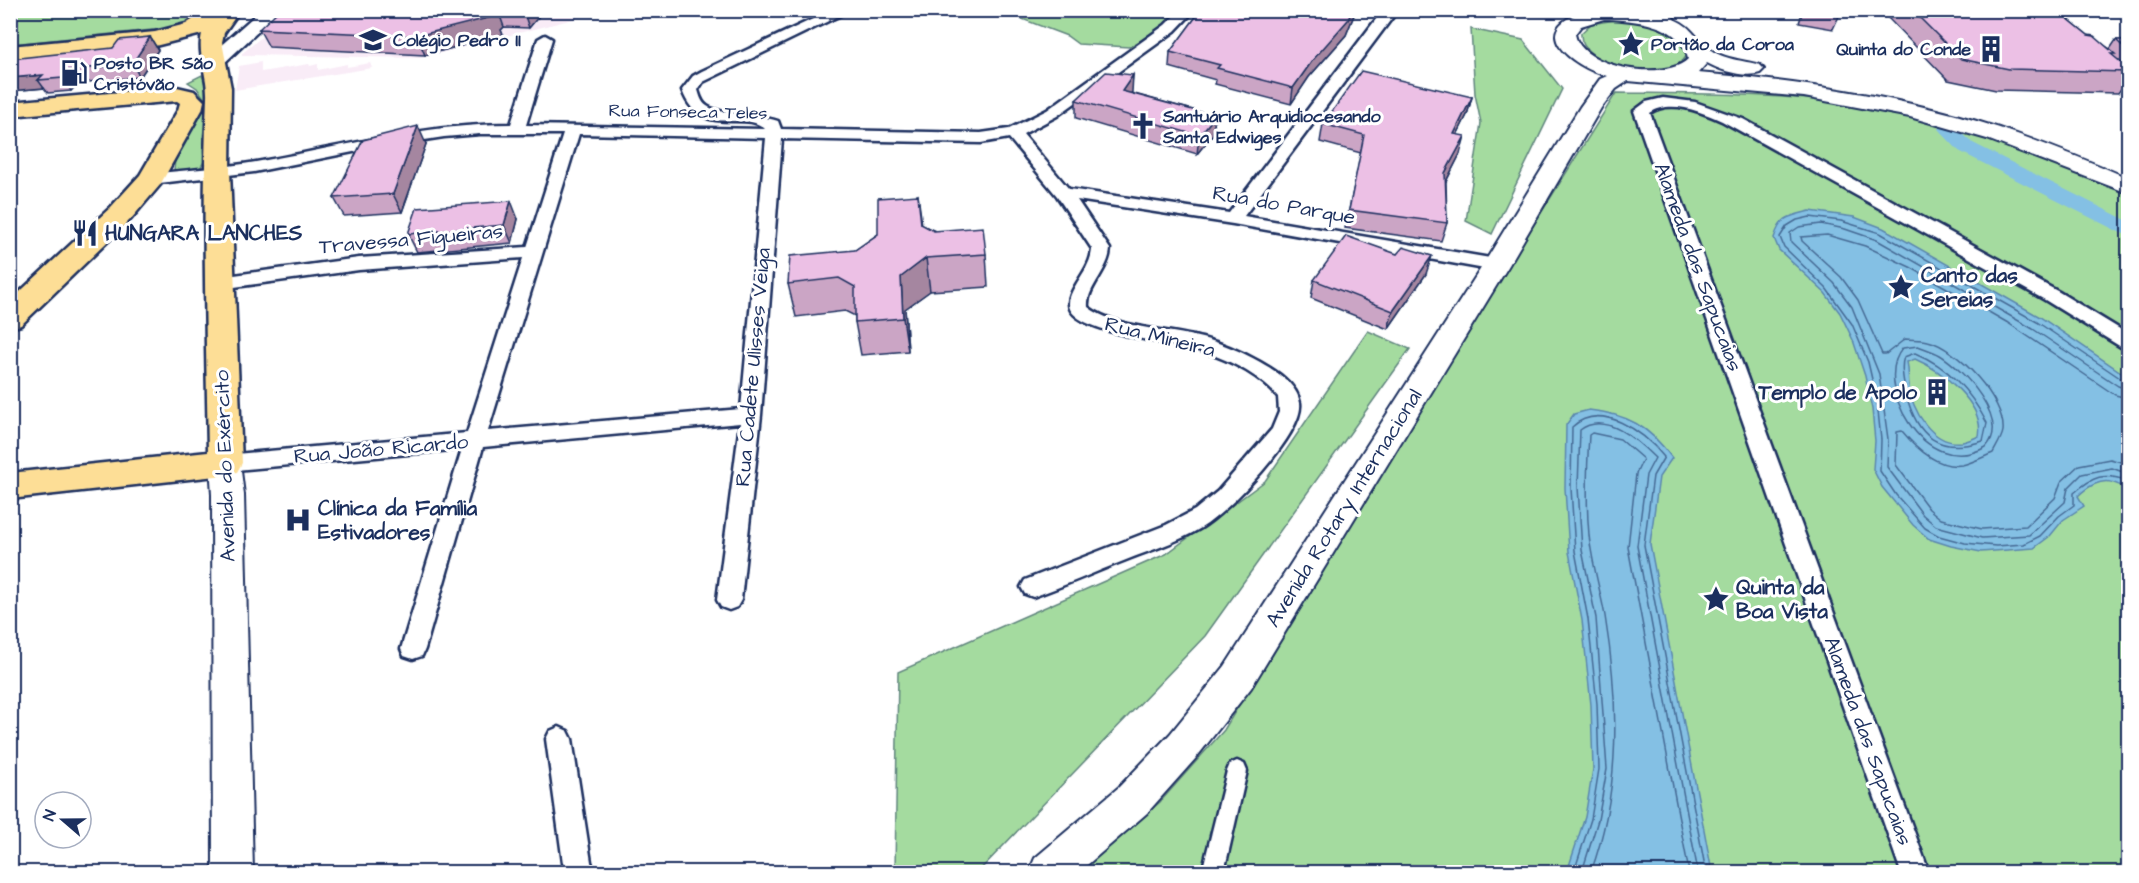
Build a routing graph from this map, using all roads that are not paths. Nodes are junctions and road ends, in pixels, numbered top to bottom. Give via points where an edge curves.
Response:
1 (223, 10) edge
2 (229, 10) edge
3 (253, 10) edge
4 (272, 10) edge
5 (844, 10) edge
6 (1188, 10) edge
7 (1391, 10) edge
8 (1606, 12) edge
9 (1664, 17) edge
10 (545, 39) dead end
11 (1699, 51) junction
12 (10, 53) edge
13 (216, 60) junction
14 (1590, 63) junction
15 (1717, 72) junction
16 (1624, 74) junction
17 (1657, 77) junction
18 (134, 98) junction
19 (1591, 106) junction
20 (10, 109) edge
21 (517, 129) junction
22 (573, 129) junction
23 (1013, 133) junction
24 (774, 134) junction
25 (2128, 167) edge
26 (217, 171) junction
27 (151, 179) junction
28 (2128, 186) edge
29 (1064, 193) junction
30 (1233, 219) junction
31 (534, 252) junction
32 (1496, 265) junction
33 (220, 283) junction
34 (10, 318) edge
35 (2128, 342) edge
36 (752, 415) junction
37 (475, 440) junction
38 (225, 463) junction
39 (10, 486) edge
40 (1033, 587) dead end
41 (729, 600) dead end
42 (413, 649) dead end
43 (559, 739) dead end
44 (1237, 771) dead end
45 (233, 873) edge
46 (581, 873) edge
47 (1049, 873) edge
48 (1213, 873) edge
49 (1915, 873) edge

1 - 12 main road via 194,29 155,39
2 - 13 main road, Avenida do Exército via 213,33
3 - 13 street via 232,31
4 - 13 street
5 - 24 street via 698,79 690,90 697,107 708,114 763,119 772,124
6 - 23 street, Rua Fonseca Teles via 1170,28 1052,113
7 - 30 street
8 - 9 main road
8 - 14 main road via 1578,19 1565,31 1570,48
9 - 11 main road
10 - 21 street
11 - 15 main road
11 - 17 main road via 1694,67 1684,73
13 - 18 main road via 183,81
13 - 26 main road, Avenida do Exército
14 - 16 main road
14 - 19 main road
15 - 17 main road
15 - 25 main road via 1834,79 1895,91 2018,126
15 - 28 main road via 1925,113 1973,127
16 - 17 main road
16 - 19 main road, Avenida Rotary Internacional via 1608,84
18 - 20 main road
18 - 27 main road via 177,94 192,102
19 - 32 main road, Avenida Rotary Internacional
21 - 22 street, Rua Fonseca Teles
21 - 26 street, Rua Fonseca Teles via 444,132
22 - 24 street, Rua Fonseca Teles
22 - 31 street
23 - 24 street, Rua Fonseca Teles via 981,138
23 - 29 street, Rua Mineira
24 - 36 street, Rua Cadete Ulisses Veiga
26 - 27 street, Rua Fonseca Teles
26 - 33 main road, Avenida do Exército
27 - 34 main road via 121,213
29 - 30 street, Rua do Parque
29 - 40 street, Rua Mineira via 1096,239 1102,258 1079,296 1080,311 1099,322 1200,344 1230,355 1275,381 1288,398 1289,409 1272,444 1212,510 1181,528
30 - 32 street, Rua do Parque
31 - 33 street, Travessa Figueiras via 358,264
31 - 37 street
32 - 47 main road, Avenida Rotary Internacional via 1238,677 1133,800
33 - 38 main road, Avenida do Exército
35 - 49 street, Alameda das Sapucaias via 1737,122 1694,106 1659,103 1642,111
36 - 37 street, Rua João Ricardo
36 - 41 street, Rua Cadete Ulisses Veiga
37 - 38 street, Rua João Ricardo
37 - 42 street
38 - 39 main road, Rua João Ricardo
38 - 45 main road, Avenida do Exército
43 - 46 street
44 - 48 street

